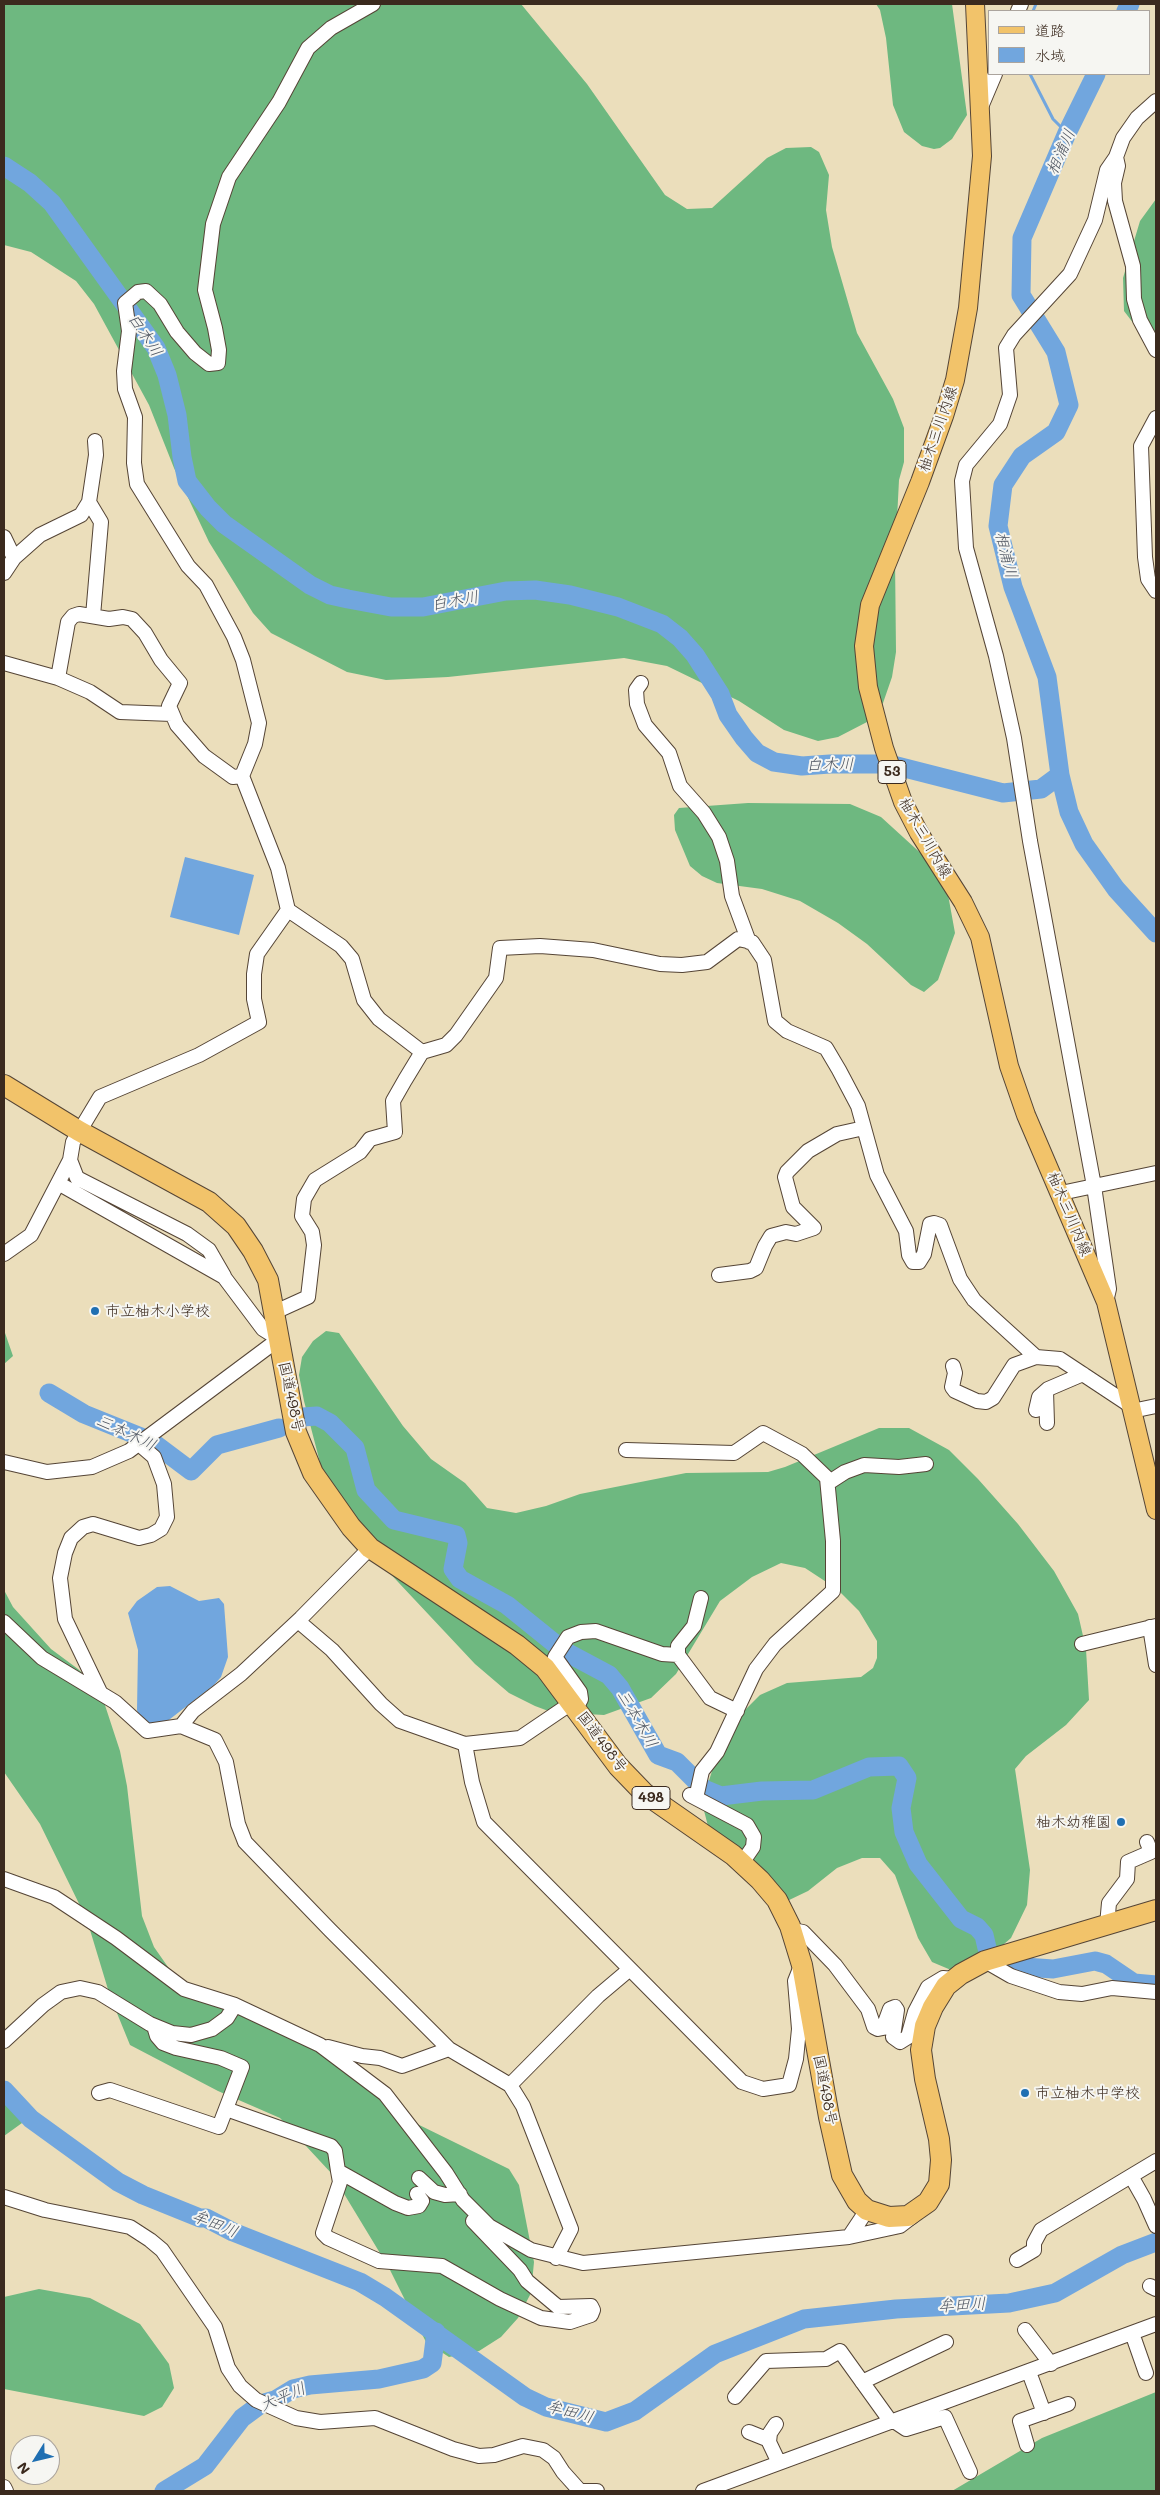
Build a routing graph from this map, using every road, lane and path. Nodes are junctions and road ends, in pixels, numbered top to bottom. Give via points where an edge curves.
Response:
1 (372, 4) edge
2 (976, 4) edge
3 (995, 75) edge
4 (1156, 101) edge
5 (980, 110) junction
6 (1116, 157) junction
7 (1156, 350) edge
8 (1156, 418) edge
9 (94, 441) dead end
10 (89, 502) junction
11 (4, 537) edge
12 (14, 558) junction
13 (4, 573) edge
14 (1156, 591) edge
15 (93, 616) junction
16 (4, 663) edge
17 (58, 678) junction
18 (641, 683) dead end
19 (172, 714) junction
20 (242, 776) junction
21 (288, 910) junction
22 (749, 942) junction
23 (422, 1052) junction
24 (4, 1086) edge
25 (864, 1128) junction
26 (80, 1131) junction
27 (70, 1160) junction
28 (1156, 1173) edge
29 (58, 1183) junction
30 (1094, 1186) junction
31 (1061, 1193) junction
32 (4, 1254) edge
33 (719, 1275) dead end
34 (224, 1276) junction
35 (1106, 1302) junction
36 (275, 1312) junction
37 (279, 1339) junction
38 (1036, 1357) junction
39 (953, 1366) dead end
40 (1083, 1374) junction
41 (1046, 1392) junction
42 (1156, 1406) edge
43 (1131, 1408) junction
44 (1036, 1410) dead end
45 (1047, 1423) dead end
46 (139, 1444) junction
47 (626, 1450) dead end
48 (4, 1462) edge
49 (926, 1464) dead end
50 (828, 1483) junction
51 (1156, 1510) edge
52 (370, 1548) junction
53 (701, 1598) dead end
54 (298, 1621) junction
55 (4, 1622) edge
56 (1153, 1627) edge
57 (1082, 1644) dead end
58 (678, 1654) junction
59 (1156, 1665) edge
60 (100, 1692) junction
61 (575, 1705) junction
62 (737, 1711) junction
63 (181, 1726) junction
64 (465, 1744) junction
65 (1147, 1842) dead end
66 (742, 1864) junction
67 (4, 1879) edge
68 (1156, 1910) edge
69 (1107, 1924) junction
70 (792, 1930) junction
71 (985, 1961) junction
72 (802, 1965) junction
73 (630, 1969) junction
74 (954, 1979) junction
75 (1156, 1992) edge
76 (235, 2005) junction
77 (154, 2026) junction
78 (4, 2041) edge
79 (320, 2045) junction
80 (449, 2049) junction
81 (510, 2085) junction
82 (99, 2093) dead end
83 (226, 2109) junction
84 (1156, 2161) edge
85 (338, 2171) junction
86 (1131, 2176) junction
87 (419, 2178) dead end
88 (417, 2194) dead end
89 (460, 2194) junction
90 (4, 2197) edge
91 (471, 2208) junction
92 (867, 2210) junction
93 (918, 2211) junction
94 (1154, 2220) edge
95 (849, 2237) junction
96 (556, 2258) junction
97 (1017, 2260) dead end
98 (1156, 2324) edge
99 (1025, 2330) dead end
100 (1132, 2333) junction
101 (946, 2342) dead end
102 (1051, 2364) junction
103 (1029, 2372) junction
104 (1146, 2373) dead end
105 (862, 2382) junction
106 (735, 2398) dead end
107 (1068, 2404) dead end
108 (1044, 2413) junction
109 (893, 2422) junction
110 (776, 2424) dead end
111 (750, 2432) dead end
112 (769, 2440) junction
113 (1028, 2445) dead end
114 (779, 2463) junction
115 (970, 2472) dead end
116 (4, 2487) edge
117 (6, 2491) edge
118 (580, 2491) edge
119 (596, 2491) edge
120 (703, 2491) edge

1 - 20 street via 331,28 308,48 279,102 229,177 214,224 204,290 217,335 218,363 209,364 195,352 177,332 160,304 146,291 138,292 126,303 129,331 125,388 135,417 134,463 138,484 188,566 206,585 243,660 259,723 255,744
2 - 5 main road, 柚木三川内線 / 53
3 - 5 street
4 - 6 street via 1137,118 1123,138
5 - 31 main road, 柚木三川内線 / 53 via 982,156 978,216 968,308 955,380 920,482 870,605 864,646 868,687 903,802 980,936 1008,1066
6 - 7 street via 1115,201 1134,266 1134,299 1140,320
6 - 30 street via 1107,170 1095,220 1070,274 1006,348 1008,402 1000,424 966,465 962,481 966,548 996,656 1014,738
8 - 14 street via 1142,446 1145,557 1148,578
9 - 10 street via 96,455
10 - 12 street via 81,515 40,535
10 - 15 street via 101,522
11 - 12 street
12 - 13 street
15 - 17 street via 78,614 68,622
15 - 19 street via 132,619 145,633 161,660 180,682 169,706
16 - 17 street
17 - 19 street via 90,692 120,712
18 - 22 street via 636,690 637,704 645,724 669,753 680,786 704,812 719,837 727,861 732,896
19 - 20 street via 204,756 233,777
20 - 21 street via 278,868
21 - 23 street via 341,946 352,959 364,1000 379,1019
21 - 26 street via 258,954 254,999 259,1022 199,1055 100,1097
22 - 23 street via 738,939 707,962 682,965 660,964 593,950 540,946 500,948 496,978 456,1035 446,1044
22 - 25 street via 764,960 775,1021 788,1031 826,1048 858,1106
23 - 36 street via 393,1101 395,1132 370,1139 360,1152 322,1175 311,1186 304,1199 302,1216 312,1232 314,1245 308,1297
24 - 26 highway, 国道498号 / 498
25 - 33 street via 837,1134 808,1152 787,1172 785,1178 793,1207 814,1228 796,1234 786,1232 771,1236 756,1268
25 - 38 street via 877,1175 906,1231 913,1262 919,1262 924,1254 930,1224 940,1225 960,1279 974,1300
26 - 27 street via 73,1142
26 - 36 highway, 国道498号 / 498 via 209,1202 236,1226 268,1280
27 - 29 street
27 - 34 street via 77,1178 187,1234 209,1250
28 - 30 street
29 - 32 street via 31,1235
29 - 34 street
30 - 31 street
30 - 35 street via 1109,1289
31 - 35 main road, 柚木三川内線 / 53
34 - 37 street via 263,1329
35 - 43 main road, 柚木三川内線 / 53
36 - 37 highway, 国道498号 / 498
37 - 46 street
37 - 52 highway, 国道498号 / 498 via 296,1432 313,1473
38 - 39 street via 1014,1365 993,1398 986,1402 955,1391 952,1387
38 - 40 street via 1060,1359
40 - 41 street
40 - 43 street
41 - 44 street via 1039,1397
41 - 45 street
42 - 43 street
43 - 51 main road, 柚木三川内線 / 53
46 - 48 street via 92,1467 47,1472
46 - 60 street via 154,1457 164,1484 167,1517 161,1529 139,1538 93,1524 83,1527 71,1538 60,1578 65,1619
47 - 50 street via 734,1452 763,1433 802,1454 827,1478
49 - 50 street via 864,1465 844,1472
50 - 62 street via 833,1541 832,1591 775,1644 756,1669
52 - 54 street
52 - 61 highway, 国道498号 / 498 via 517,1645 545,1668
53 - 58 street via 694,1626 678,1646
54 - 63 street
54 - 64 street via 332,1650 400,1721
55 - 60 street via 42,1658
56 - 57 street
56 - 59 street
58 - 61 street via 662,1654 596,1631 568,1636 555,1657 580,1692 581,1699
58 - 62 street via 710,1698
60 - 63 street via 147,1731
61 - 64 street via 520,1738
61 - 66 highway, 国道498号 / 498 via 618,1766 644,1793
62 - 66 street via 717,1752 702,1771 694,1797 747,1825 754,1837 754,1847
63 - 80 street via 214,1740 226,1762 238,1824 246,1842
64 - 73 street via 484,1822
65 - 69 street via 1151,1852 1128,1862 1127,1879 1109,1903
66 - 70 highway, 国道498号 / 498 via 777,1900
67 - 76 street via 54,1897 184,1989
68 - 69 highway
69 - 71 highway
70 - 72 highway, 国道498号 / 498
70 - 74 street via 802,1932 835,1965 868,2010 874,2027 883,2028 890,2009 895,2007 893,2037 900,2042 908,2037 915,2012 928,1987 944,1978
71 - 74 highway
71 - 75 street via 1010,1976 1059,1992 1082,1994 1112,1988
72 - 73 street via 795,1981 799,2030 789,2085 763,2089 742,2082
72 - 92 highway, 国道498号 / 498 via 842,2175 857,2201
73 - 81 street via 598,1996
74 - 93 highway via 933,2007 925,2026 921,2050 941,2160 939,2184
76 - 77 street via 227,2018 212,2029 191,2035 172,2033
76 - 79 street
77 - 78 street via 98,1992 80,1988 61,1992 42,2005
77 - 83 street via 156,2036 163,2043 222,2058 242,2067
79 - 80 street via 402,2066
79 - 89 street via 385,2094
80 - 81 street
81 - 96 street via 523,2106 572,2229
82 - 83 street via 110,2090 219,2127
83 - 85 street via 331,2146 335,2151
84 - 86 street
85 - 88 street via 408,2208 419,2206 422,2201
85 - 91 street via 340,2182 323,2233 328,2238 379,2261 442,2266 541,2318 570,2322 590,2315 591,2306 558,2307 541,2293 476,2226 470,2217
86 - 94 street
86 - 97 street via 1041,2230 1034,2250
87 - 89 street via 434,2192
89 - 91 street
90 - 118 street via 45,2210 130,2227 150,2240 162,2250 215,2326 228,2368 240,2386 256,2400 296,2418 320,2422 375,2418 479,2456 523,2446 542,2450 554,2458
91 - 96 street via 489,2226 513,2241
92 - 93 highway via 889,2217 908,2216
92 - 95 street
93 - 95 street via 910,2221 900,2226
95 - 96 street via 583,2263
98 - 100 street
99 - 102 street
100 - 102 street
100 - 104 street
101 - 105 street
102 - 103 street
103 - 108 street
103 - 109 street
105 - 106 street via 840,2351 826,2359 766,2361
105 - 109 street
107 - 108 street
108 - 113 street via 1020,2421
109 - 114 street
109 - 115 street via 906,2429 945,2417
110 - 112 street
111 - 112 street
112 - 114 street
114 - 120 street
116 - 117 street
118 - 119 street

